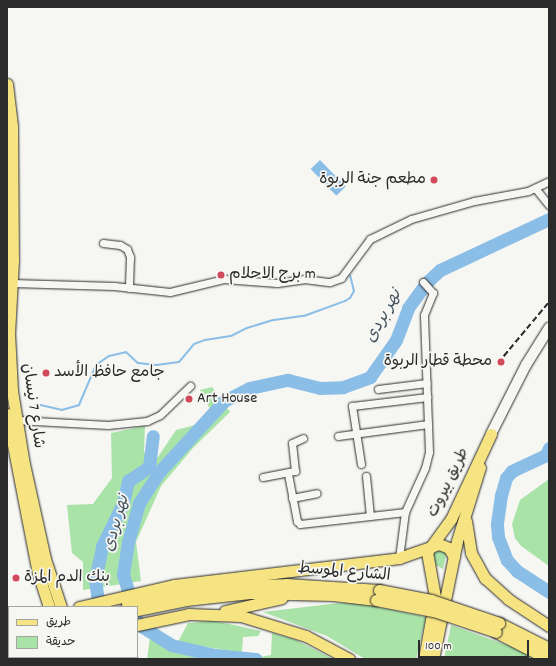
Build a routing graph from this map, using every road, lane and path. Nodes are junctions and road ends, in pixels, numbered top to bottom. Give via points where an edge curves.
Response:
1 (7, 84) edge
2 (549, 181) edge
3 (535, 188) junction
4 (549, 205) edge
5 (103, 243) dead end
6 (10, 270) edge
7 (423, 282) dead end
8 (12, 283) junction
9 (129, 288) junction
10 (9, 312) edge
11 (549, 328) edge
12 (427, 383) junction
13 (190, 386) dead end
14 (378, 389) dead end
15 (427, 397) junction
16 (12, 417) edge
17 (428, 424) junction
18 (8, 431) edge
19 (355, 433) junction
20 (491, 434) junction
21 (338, 436) dead end
22 (303, 438) dead end
23 (361, 464) dead end
24 (288, 474) junction
25 (366, 476) dead end
26 (263, 477) dead end
27 (317, 493) dead end
28 (292, 498) junction
29 (405, 512) junction
30 (466, 512) junction
31 (370, 516) junction
32 (429, 548) junction
33 (454, 557) junction
34 (399, 558) junction
35 (246, 581) junction
36 (299, 594) junction
37 (377, 595) junction
38 (127, 604) dead end
39 (50, 606) edge
40 (61, 606) edge
41 (83, 606) edge
42 (138, 610) edge
43 (216, 613) junction
44 (138, 625) edge
45 (549, 626) edge
46 (497, 628) junction
47 (549, 648) edge
48 (349, 659) edge
49 (424, 659) edge
50 (433, 659) edge
51 (548, 659) edge

1 - 6 main road, شارع 7 نيسان via 12,126
2 - 3 street
3 - 4 street
3 - 9 street via 474,201 411,219 370,240 336,281 304,279 277,283 224,279 170,292
5 - 9 street via 120,245 127,249
6 - 8 main road, شارع 7 نيسان
7 - 12 street via 433,293 424,316
8 - 9 street
8 - 10 main road, شارع 7 نيسان
10 - 16 main road, شارع 7 نيسان
11 - 20 street, طريق بيروت via 526,365
12 - 14 street
12 - 15 street
13 - 16 street via 160,415 147,421 108,426
15 - 17 street
15 - 19 street via 352,406
16 - 18 main road, شارع 7 نيسان
16 - 40 main road, شارع 7 نيسان via 46,565
17 - 19 street
17 - 29 street via 428,459
18 - 39 main road, شارع 7 نيسان via 38,573
19 - 21 street
19 - 23 street
20 - 30 main road, طريق بيروت
20 - 32 main road, طريق بيروت via 451,519
22 - 24 street via 292,443 296,469
24 - 26 street
24 - 28 street
25 - 31 street
27 - 28 street
28 - 31 street via 300,524
29 - 31 street
29 - 34 street
30 - 33 main road, طريق بيروت
30 - 45 main road via 471,553 485,578 508,599
32 - 33 main road, الشارع الموسط via 444,545
32 - 34 main road, الشارع الموسط
32 - 49 main road via 426,557 435,597
33 - 50 main road, طريق بيروت
34 - 35 main road, الشارع الموسط
35 - 37 main road, الشارع الموسط via 317,585
35 - 38 main road, الشارع الموسط
35 - 41 main road, الشارع الموسط via 174,585
36 - 37 main road, الشارع الموسط
36 - 42 main road, الشارع الموسط via 212,597
36 - 43 main road
37 - 46 main road, الشارع الموسط, bridge via 431,600
43 - 44 main road via 189,614
43 - 48 main road via 252,618 306,636
46 - 47 main road, الشارع الموسط
46 - 51 main road, الشارع الموسط

